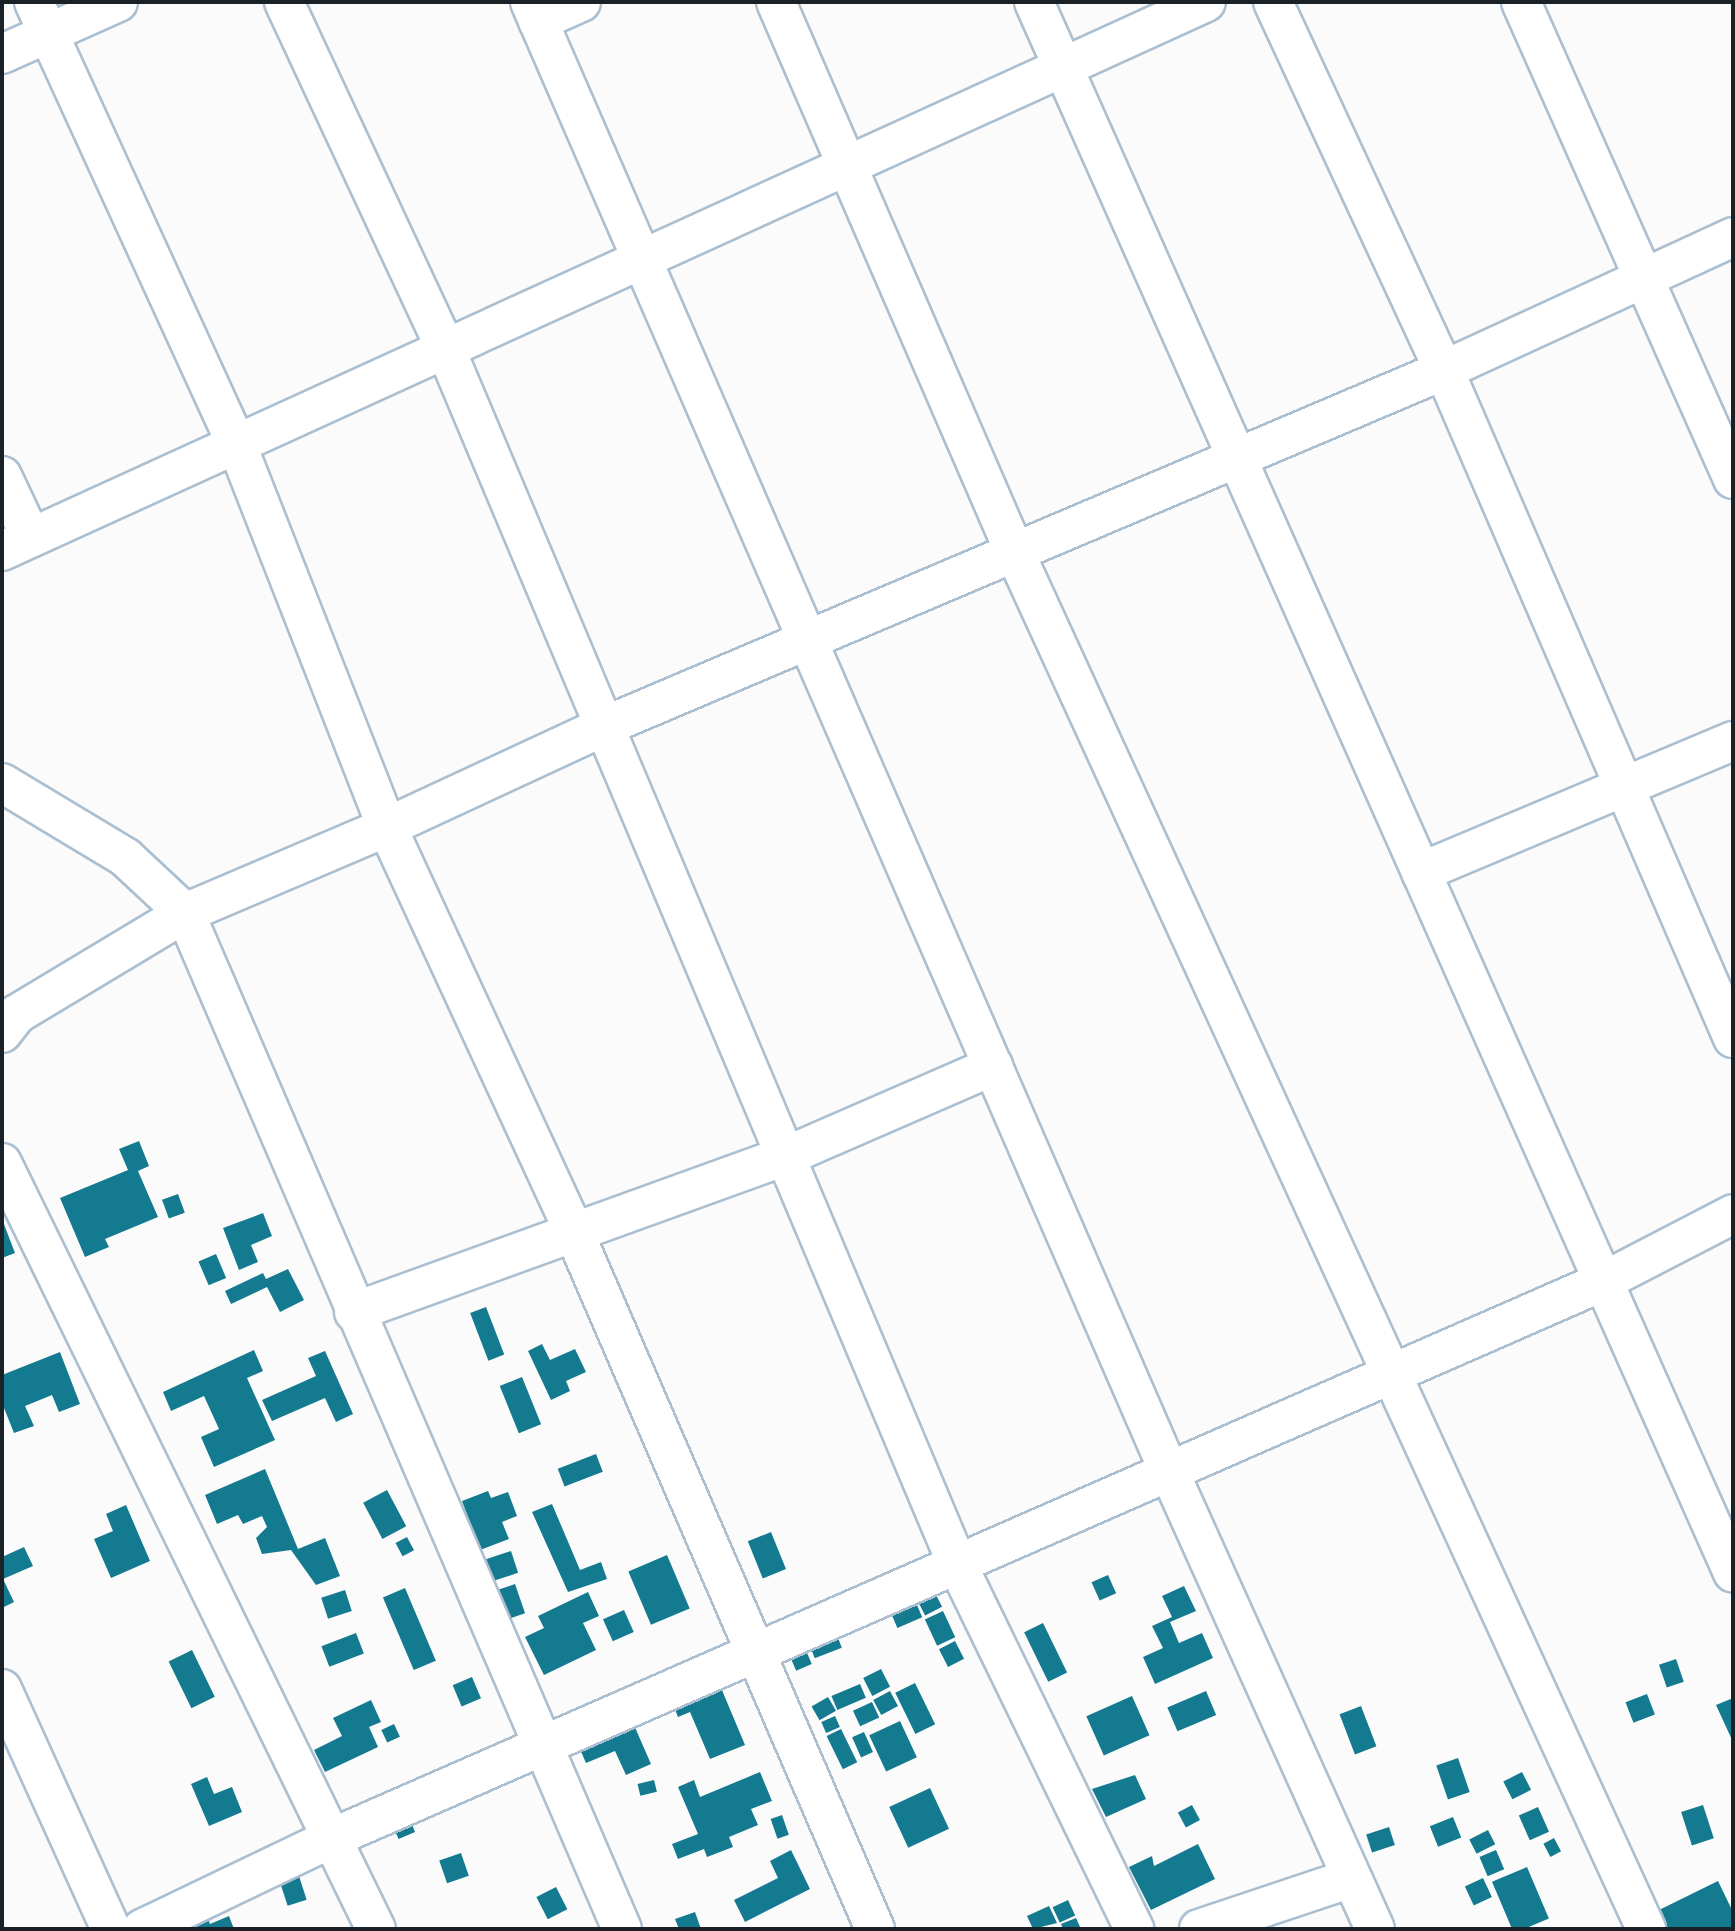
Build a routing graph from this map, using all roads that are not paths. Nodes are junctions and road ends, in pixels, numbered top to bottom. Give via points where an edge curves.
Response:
1 (118, 2) edge
2 (284, 2) edge
3 (581, 2) edge
4 (776, 2) edge
5 (1034, 2) edge
6 (1206, 2) edge
7 (1273, 2) edge
8 (1521, 2) edge
9 (534, 11) edge
10 (41, 18) edge
11 (2, 54) edge
12 (1059, 66) junction
13 (848, 163) junction
14 (1733, 237) edge
15 (643, 260) junction
16 (1642, 281) junction
17 (446, 350) junction
18 (1444, 370) junction
19 (237, 445) junction
20 (1235, 458) junction
21 (2, 476) edge
22 (1733, 480) edge
23 (16, 545) edge
24 (1015, 553) junction
25 (810, 642) junction
26 (605, 726) junction
27 (1733, 741) edge
28 (2, 783) edge
29 (1628, 786) junction
30 (387, 827) junction
31 (1421, 872) junction
32 (185, 913) junction
33 (7, 1017) edge
34 (1733, 1038) edge
35 (993, 1066) junction
36 (786, 1156) junction
37 (2, 1163) edge
38 (1733, 1214) edge
39 (573, 1230) junction
40 (1604, 1281) junction
41 (354, 1312) junction
42 (1390, 1373) junction
43 (1168, 1469) junction
44 (957, 1564) junction
45 (1733, 1573) edge
46 (757, 1652) junction
47 (2, 1689) edge
48 (546, 1747) junction
49 (332, 1838) junction
50 (1352, 1878) junction
51 (111, 1929) edge
52 (142, 1929) edge
53 (376, 1929) edge
54 (622, 1929) edge
55 (875, 1929) edge
56 (1134, 1929) edge
57 (1199, 1929) edge
58 (1375, 1929) edge
59 (1646, 1929) edge

1 - 10 street
2 - 17 street
3 - 9 street
4 - 13 street
5 - 12 street
6 - 12 street
7 - 18 street
8 - 16 street
9 - 15 street
10 - 11 street
10 - 19 street
12 - 13 street
12 - 20 street
13 - 15 street
13 - 24 street
14 - 16 street
15 - 17 street
15 - 25 street
16 - 18 street
16 - 22 street
17 - 19 street
17 - 26 street
18 - 20 street
18 - 29 street
19 - 23 street
19 - 30 street
20 - 24 street
20 - 31 street
21 - 23 street
24 - 25 street
24 - 42 street
25 - 26 street
25 - 35 street
26 - 30 street
26 - 36 street
27 - 29 street
28 - 32 street via 125,857
29 - 31 street
29 - 34 street
30 - 32 street
30 - 39 street
31 - 40 street
32 - 33 street
32 - 41 street
35 - 36 street
35 - 43 street
36 - 39 street
36 - 44 street
37 - 49 street
38 - 40 street
39 - 41 street
39 - 46 street
40 - 42 street
40 - 45 street
41 - 48 street
42 - 43 street
42 - 59 street
43 - 44 street
43 - 50 street
44 - 46 street
44 - 56 street
46 - 48 street
46 - 55 street
47 - 51 street
48 - 49 street
48 - 54 street
49 - 52 street
49 - 53 street
50 - 57 street
50 - 58 street

